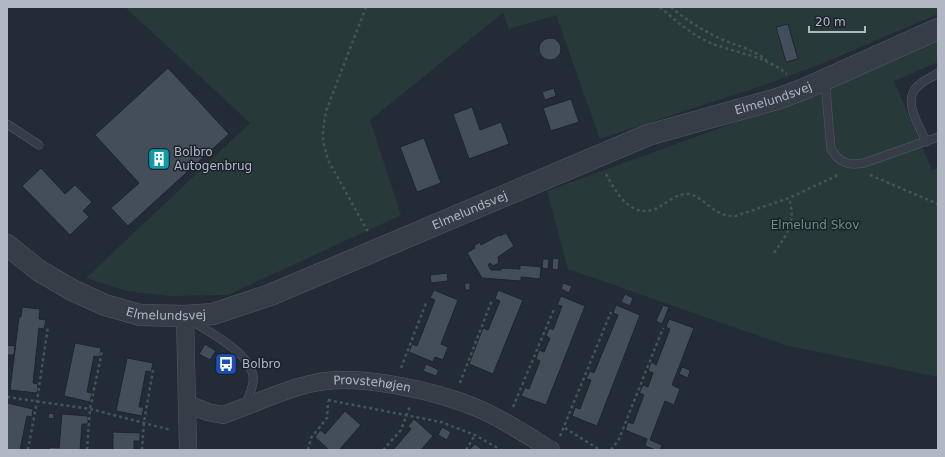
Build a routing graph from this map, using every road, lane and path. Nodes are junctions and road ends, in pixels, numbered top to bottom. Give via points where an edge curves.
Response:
1 (366, 7) edge
2 (660, 7) edge
3 (671, 7) edge
4 (938, 29) edge
5 (767, 62) junction
6 (938, 73) edge
7 (825, 80) junction
8 (804, 88) junction
9 (7, 124) edge
10 (938, 137) edge
11 (926, 142) junction
12 (39, 145) dead end
13 (597, 156) junction
14 (842, 162) junction
15 (789, 198) junction
16 (938, 204) edge
17 (7, 245) edge
18 (374, 251) junction
19 (774, 253) dead end
20 (492, 300) dead end
21 (426, 303) dead end
22 (554, 309) dead end
23 (611, 312) dead end
24 (185, 316) junction
25 (48, 326) dead end
26 (663, 328) dead end
27 (102, 351) dead end
28 (153, 370) dead end
29 (406, 388) junction
30 (453, 399) junction
31 (328, 400) dead end
32 (187, 404) junction
33 (244, 408) junction
34 (505, 422) junction
35 (565, 428) junction
36 (475, 435) dead end
37 (555, 444) edge
38 (28, 450) edge
39 (88, 450) edge
40 (142, 450) edge
41 (188, 450) edge
42 (308, 450) edge
43 (383, 450) edge
44 (466, 450) edge
45 (600, 450) edge
46 (611, 450) edge

1 - 18 path via 326,111 323,141 328,160 367,228
2 - 5 path via 696,36 712,44
3 - 5 path via 692,24 760,55
4 - 7 street, Elmelundsvej
5 - 8 path via 784,71
6 - 11 lane via 916,87 911,96 910,104
7 - 8 street, Elmelundsvej
7 - 14 lane via 832,149
8 - 13 street, Elmelundsvej via 648,135
9 - 12 lane
10 - 11 lane
11 - 14 lane via 864,163 855,165
13 - 15 path via 616,193 636,210 648,211 681,194 690,194 726,217
13 - 18 street, Elmelundsvej
14 - 15 path via 836,176
14 - 16 path
15 - 19 path via 793,219
17 - 24 street, Elmelundsvej via 51,278 105,305 140,314
18 - 24 street, Elmelundsvej via 270,295 213,314
20 - 30 path
21 - 29 path via 401,370
22 - 34 path via 518,398
23 - 35 path
24 - 32 street
24 - 33 lane via 239,353 249,364 254,381
25 - 38 path
26 - 46 path via 619,439
27 - 39 path via 90,409
28 - 40 path
29 - 30 street, Provstehøjen
29 - 33 street, Provstehøjen via 342,380 315,383
29 - 43 path via 408,414 401,430
30 - 34 street, Provstehøjen
31 - 42 path via 327,418 311,438
32 - 33 street, Provstehøjen via 223,415
32 - 41 street
34 - 37 street, Provstehøjen
35 - 37 path
35 - 45 path
36 - 44 path

